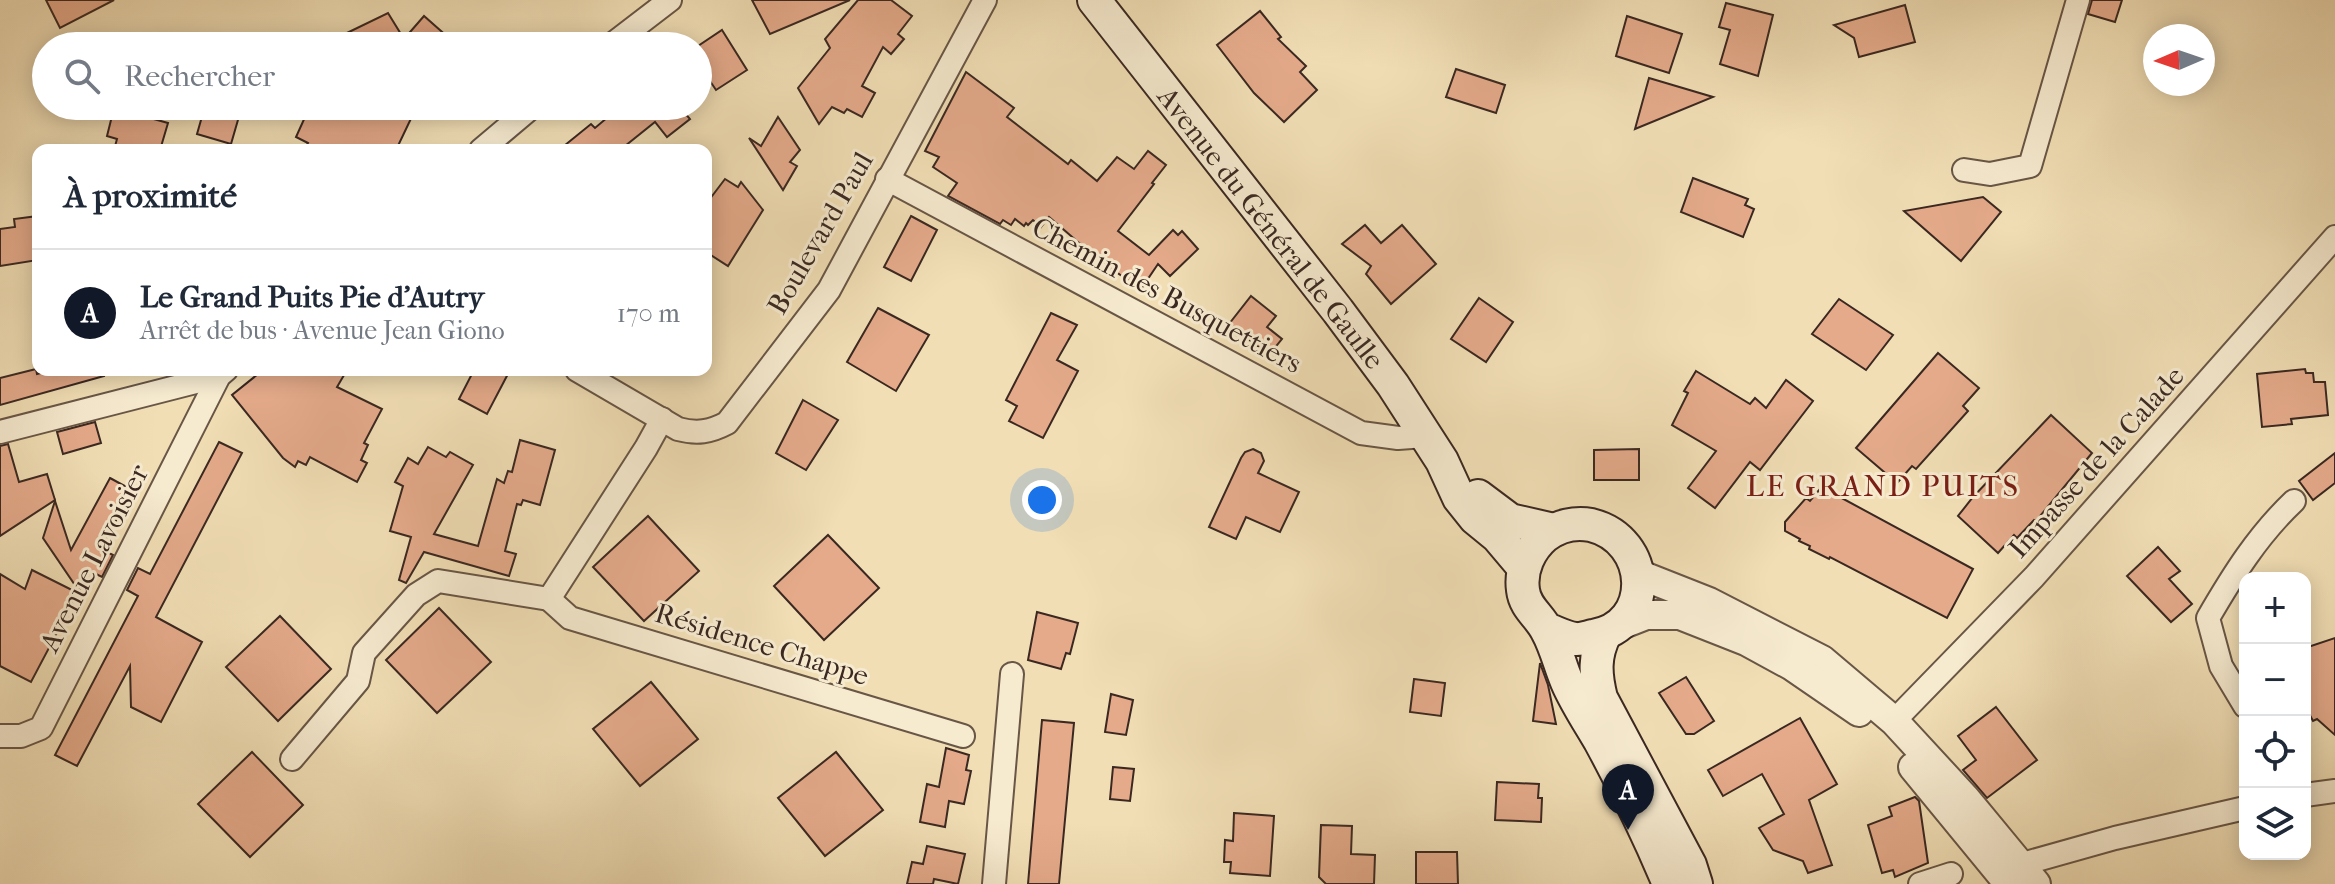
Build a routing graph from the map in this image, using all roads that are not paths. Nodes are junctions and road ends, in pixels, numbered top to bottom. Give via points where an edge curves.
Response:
1 (670, 0) edge
2 (985, 0) edge
3 (1094, 0) edge
4 (2078, 0) edge
5 (628, 32) edge
6 (516, 120) edge
7 (488, 144) edge
8 (1964, 170) dead end
9 (887, 179) junction
10 (2335, 237) edge
11 (211, 376) edge
12 (220, 376) edge
13 (587, 376) edge
14 (662, 419) junction
15 (0, 432) edge
16 (1434, 448) junction
17 (2294, 501) dead end
18 (1554, 530) junction
19 (1524, 568) junction
20 (1638, 574) junction
21 (549, 599) junction
22 (1546, 629) junction
23 (1612, 630) junction
24 (1012, 674) dead end
25 (2239, 696) edge
26 (1894, 721) junction
27 (0, 736) edge
28 (963, 736) dead end
29 (292, 759) dead end
30 (2335, 791) edge
31 (2311, 794) edge
32 (2239, 809) edge
33 (1951, 874) dead end
34 (2021, 878) edge
35 (994, 884) edge
36 (1669, 884) edge
37 (1696, 884) edge
38 (1920, 884) edge

1 - 5 street
2 - 9 street, Boulevard Paul
3 - 16 main road, Avenue du Général de Gaulle via 1338,311
4 - 8 street via 2030,166 1990,174
6 - 7 street
9 - 14 street, Boulevard Paul via 829,290 727,423 695,433
9 - 16 street, Chemin des Busquettiers via 1361,433
10 - 26 street, Impasse de la Calade via 2034,577
11 - 15 street
12 - 27 street, Avenue Lavoisier via 41,728 21,736
13 - 14 street, Boulevard Paul
14 - 21 street
16 - 18 main road, Avenue du Général de Gaulle via 1479,498 1510,520
16 - 19 main road, Avenue du Général de Gaulle via 1459,498
17 - 25 street via 2240,564 2208,618 2221,666
18 - 19 main road via 1534,546
18 - 20 main road via 1580,523 1607,530 1628,548
19 - 22 main road via 1523,591 1531,612
20 - 23 main road via 1631,611
20 - 26 street via 1709,602 1822,660
21 - 28 street, Résidence Chappe via 570,618
21 - 29 street, Résidence Chappe via 438,581 416,595 364,653 358,681
22 - 23 main road via 1575,639
22 - 36 main road via 1568,684
23 - 34 street via 1646,615 1680,615 1792,666 1876,726
23 - 37 main road via 1598,648 1595,674 1601,698
24 - 35 street
26 - 34 street via 1965,798
30 - 31 street
32 - 34 street via 2115,838
33 - 38 street

